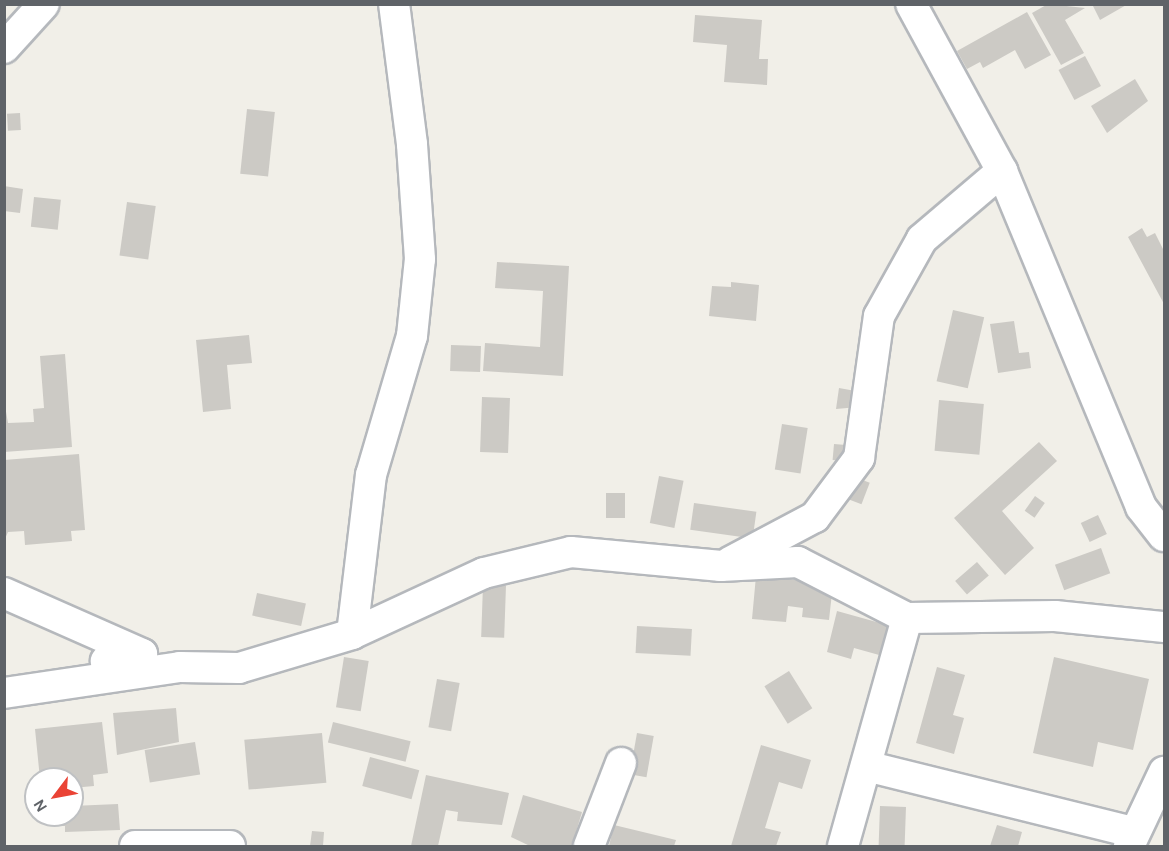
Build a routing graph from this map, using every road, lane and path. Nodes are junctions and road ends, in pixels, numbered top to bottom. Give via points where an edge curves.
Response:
1 (44, 4) edge
2 (393, 4) edge
3 (911, 4) edge
4 (4, 48) edge
5 (1002, 171) junction
6 (1164, 536) edge
7 (721, 567) junction
8 (4, 593) edge
9 (907, 618) junction
10 (1164, 627) edge
11 (352, 634) junction
12 (621, 764) dead end
13 (866, 766) junction
14 (1164, 772) edge
15 (1131, 839) edge
16 (135, 846) edge
17 (155, 846) edge
18 (230, 846) edge
19 (589, 846) edge
20 (843, 846) edge

1 - 4 street
2 - 11 street via 412,144 420,259 412,336 371,475
3 - 5 street
5 - 6 street via 1141,507
5 - 7 street via 922,238 884,306 859,458 815,517
7 - 9 street via 798,562
7 - 11 street via 571,552 484,573
8 - 11 street via 142,654 75,662 4,693 180,667 239,668
9 - 10 street via 1055,616
9 - 13 street
12 - 19 street
13 - 15 street
13 - 20 street
14 - 15 street
16 - 17 street
17 - 18 street

